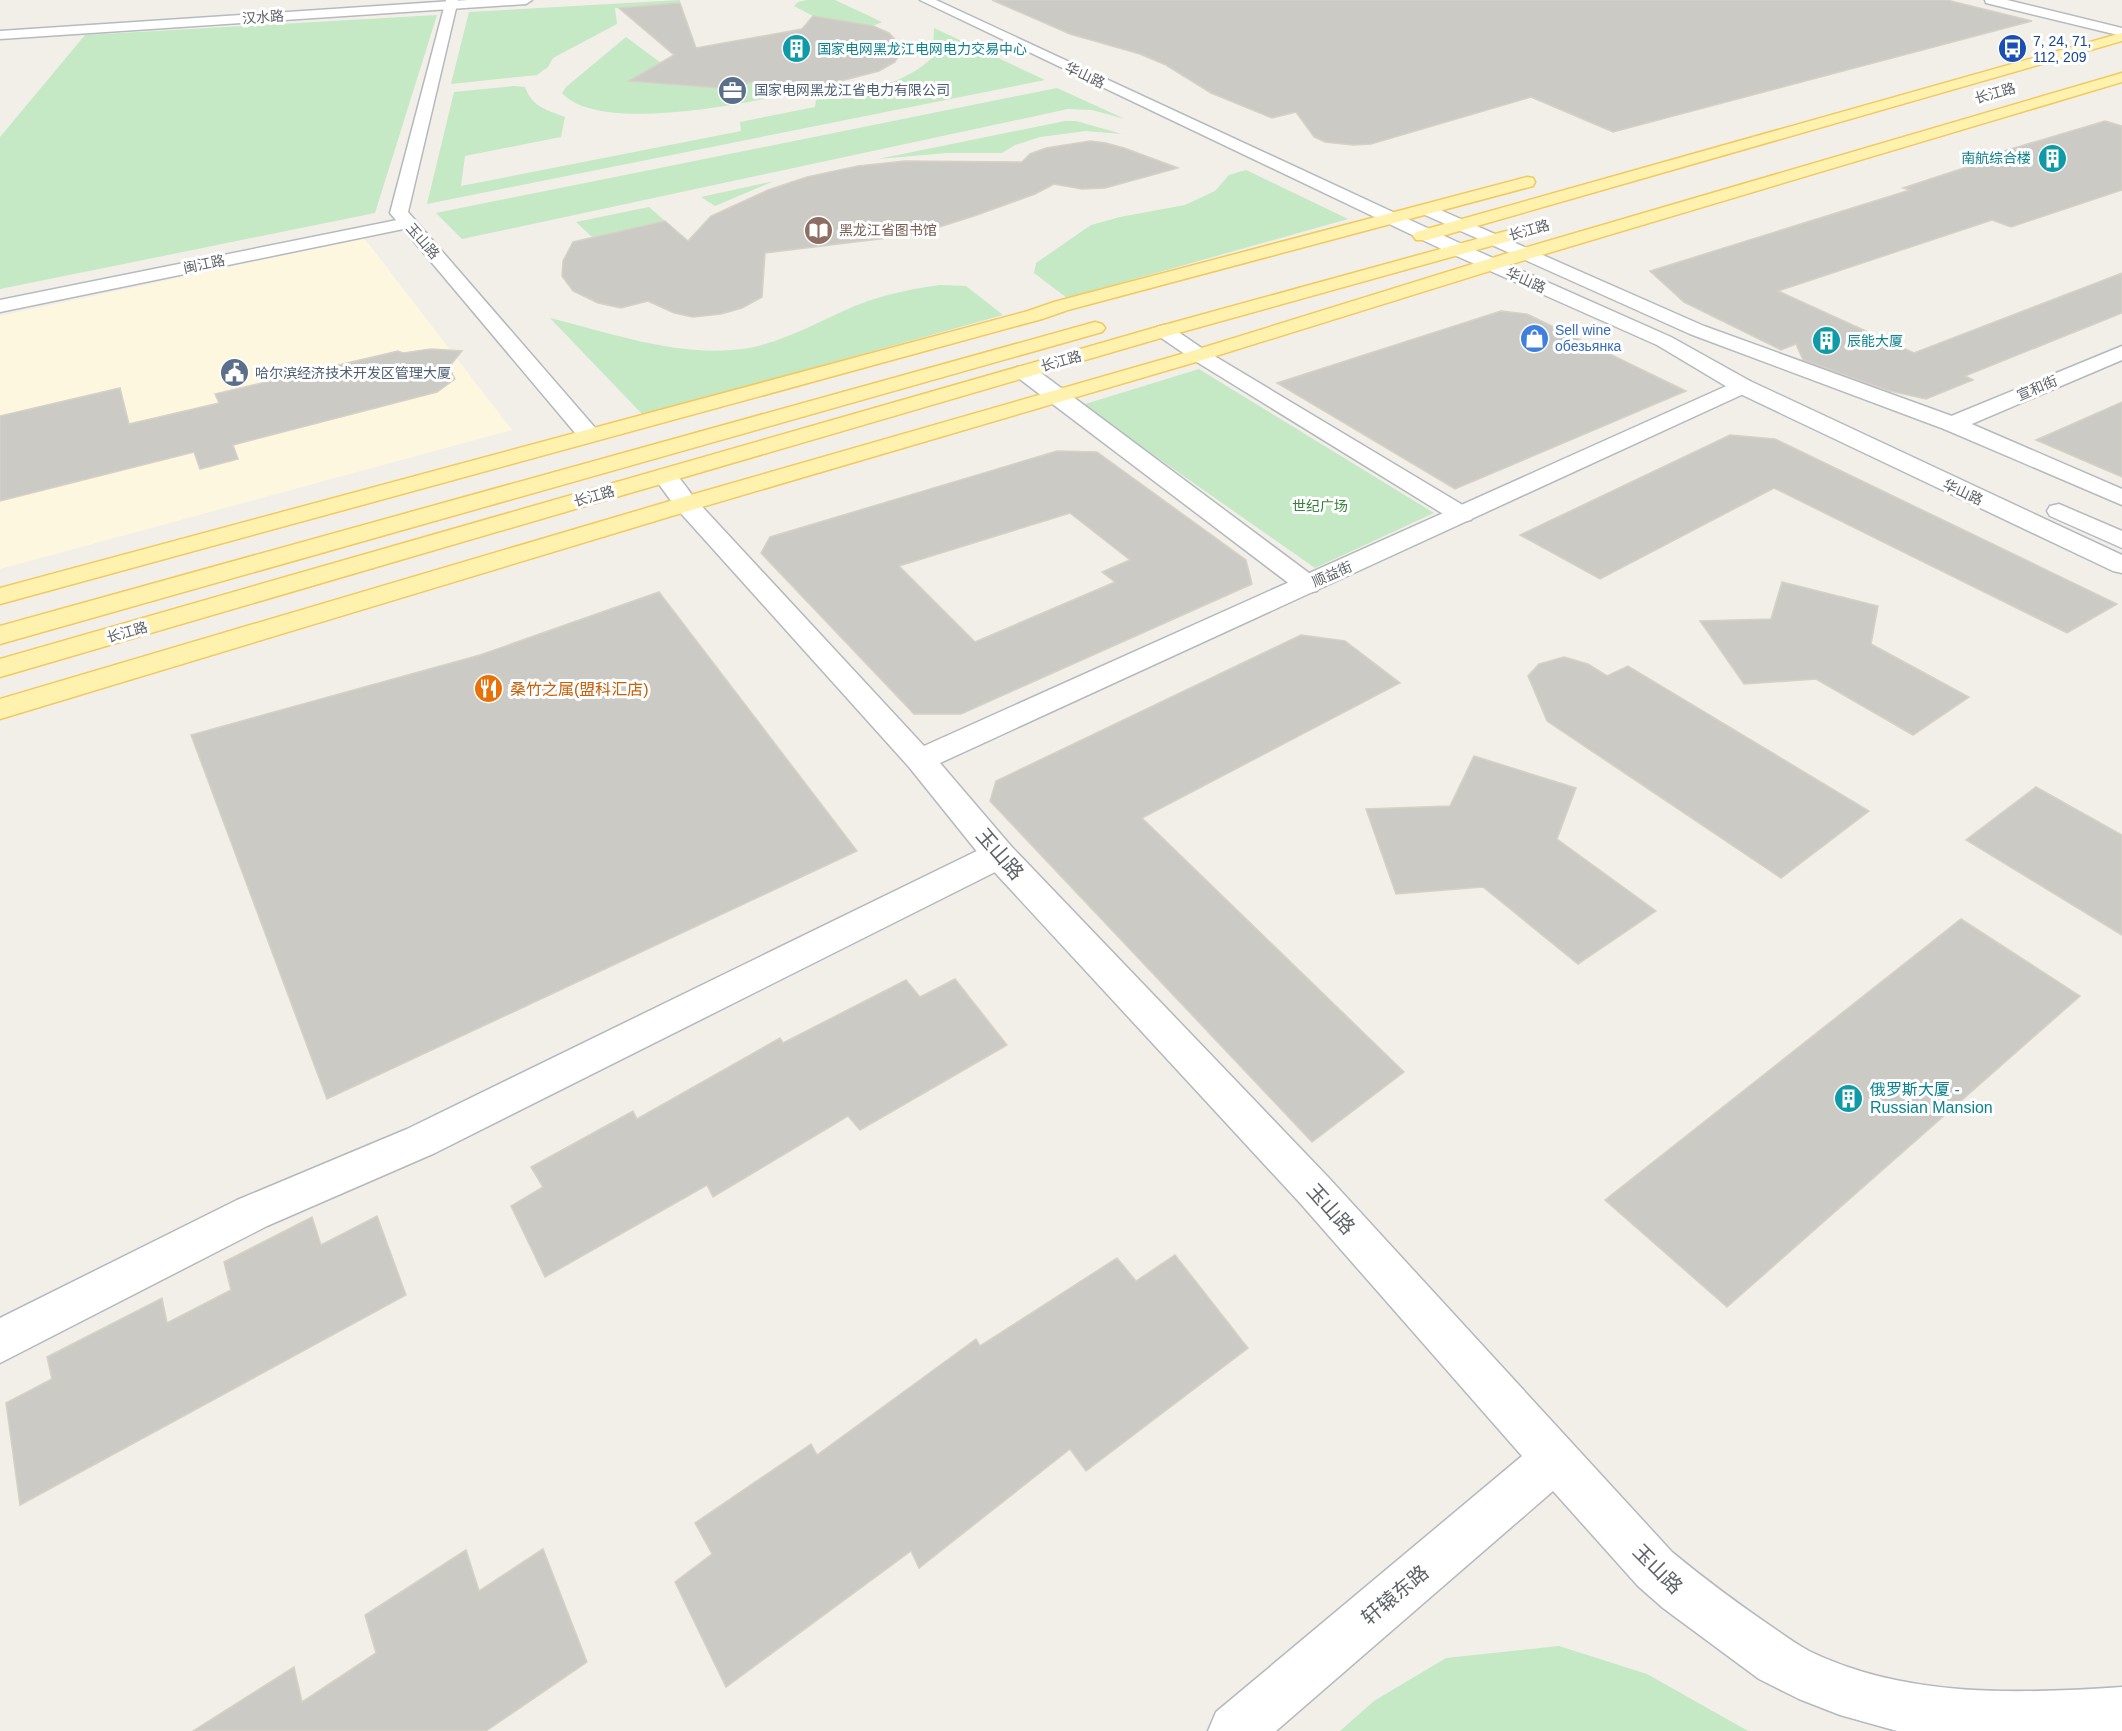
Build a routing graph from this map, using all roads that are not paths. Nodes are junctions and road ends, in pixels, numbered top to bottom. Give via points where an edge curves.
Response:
1 (526, 0) edge
2 (926, 0) edge
3 (958, 0) edge
4 (1991, 0) edge
5 (448, 2) edge
6 (2122, 20) edge
7 (2099, 26) junction
8 (0, 28) edge
9 (2122, 32) edge
10 (0, 35) edge
11 (2122, 38) edge
12 (2122, 55) edge
13 (2122, 77) edge
14 (1906, 78) dead end
15 (1188, 102) dead end
16 (1826, 142) dead end
17 (1542, 178) dead end
18 (1395, 195) dead end
19 (1428, 210) junction
20 (403, 218) junction
21 (1394, 218) junction
22 (1553, 222) dead end
23 (1462, 225) junction
24 (1428, 234) junction
25 (1496, 239) junction
26 (1394, 244) dead end
27 (1459, 249) junction
28 (1528, 253) junction
29 (1492, 265) junction
30 (0, 294) edge
31 (0, 306) edge
32 (1117, 321) dead end
33 (1697, 330) junction
34 (1164, 331) junction
35 (1664, 341) junction
36 (2122, 352) edge
37 (1199, 355) junction
38 (1025, 372) junction
39 (1742, 386) junction
40 (1056, 397) junction
41 (1952, 424) junction
42 (589, 435) junction
43 (676, 490) junction
44 (2122, 498) edge
45 (1462, 515) junction
46 (2122, 520) edge
47 (2122, 540) edge
48 (2122, 566) edge
49 (1308, 585) junction
50 (0, 596) edge
51 (0, 635) edge
52 (0, 668) edge
53 (0, 709) edge
54 (920, 760) junction
55 (999, 855) junction
56 (0, 1341) edge
57 (1556, 1458) junction
58 (2122, 1713) edge
59 (1235, 1731) edge

1 - 5 main road, 汉水路
2 - 21 main road, 华山路
3 - 15 main road, 华山路
4 - 7 main road
5 - 8 main road, 汉水路
5 - 10 main road, 汉水路
5 - 20 main road, 玉山路
6 - 7 main road
7 - 9 main road
7 - 14 main road
11 - 23 main road, 长江路
12 - 16 main road, 长江路
13 - 28 main road
17 - 19 main road
18 - 19 main road, 华山路
19 - 21 main road
19 - 23 main road, 华山路
20 - 30 main road, 闽江路
20 - 31 main road, 闽江路
20 - 42 main road, 玉山路
21 - 24 main road, 华山路
21 - 42 main road
22 - 25 main road, 长江路
23 - 24 main road, 长江路
23 - 25 main road, 华山路
24 - 26 main road, 长江路
24 - 27 main road, 华山路
25 - 27 main road, 长江路
25 - 28 main road, 华山路
27 - 29 main road, 华山路
27 - 34 main road, 长江路
28 - 29 main road
28 - 33 main road, 华山路
29 - 35 main road, 华山路
29 - 37 main road
32 - 51 main road, 长江路
33 - 41 main road, 华山路
33 - 46 main road
34 - 37 main road
34 - 38 main road, 长江路
35 - 39 main road, 华山路
35 - 47 main road via 1793,391
36 - 41 main road, 宣和街
37 - 40 main road
37 - 45 main road
38 - 40 main road
38 - 43 main road, 长江路
39 - 45 main road, 顺益街
39 - 48 main road, 华山路
40 - 43 main road
40 - 49 main road
41 - 44 main road, 华山路
42 - 50 main road
43 - 52 main road, 长江路
43 - 53 main road
43 - 54 main road, 玉山路
45 - 49 main road, 顺益街
49 - 54 main road, 顺益街
54 - 55 main road, 玉山路
55 - 56 main road via 421,1141 252,1213
55 - 57 main road, 玉山路 via 1314,1190
57 - 58 main road, 玉山路 via 1663,1576 1693,1603 1794,1671 1859,1695 1921,1710 1976,1717 2058,1718
57 - 59 main road, 轩辕东路

